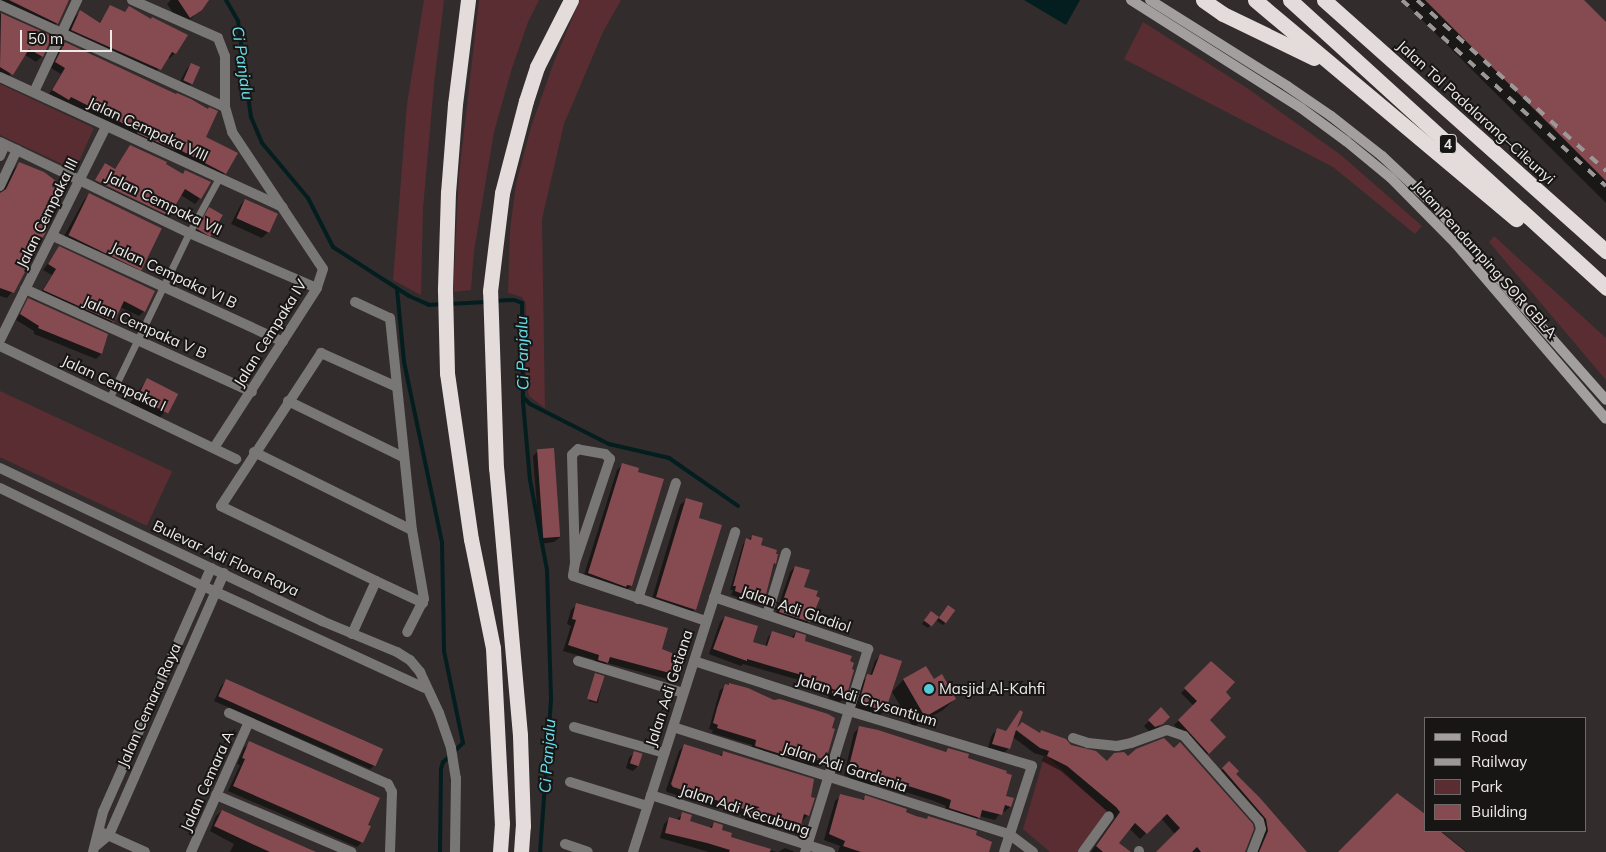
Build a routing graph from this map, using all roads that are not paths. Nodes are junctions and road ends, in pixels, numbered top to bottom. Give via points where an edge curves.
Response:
1 (77, 0) edge
2 (132, 0) edge
3 (468, 0) edge
4 (571, 0) edge
5 (1131, 0) edge
6 (1150, 0) edge
7 (1203, 0) edge
8 (1290, 0) edge
9 (1324, 0) edge
10 (1339, 0) edge
11 (1260, 4) edge
12 (0, 5) edge
13 (61, 33) junction
14 (0, 77) edge
15 (1354, 82) junction
16 (1288, 86) junction
17 (34, 92) junction
18 (1282, 95) junction
19 (225, 107) junction
20 (106, 126) junction
21 (1470, 130) junction
22 (3, 143) edge
23 (17, 150) junction
24 (0, 156) edge
25 (218, 178) junction
26 (80, 179) junction
27 (0, 186) edge
28 (283, 208) junction
29 (189, 232) junction
30 (53, 236) junction
31 (1606, 251) edge
32 (1566, 253) junction
33 (164, 287) junction
34 (317, 288) junction
35 (1606, 288) edge
36 (26, 290) junction
37 (355, 302) dead end
38 (0, 340) edge
39 (138, 340) junction
40 (283, 342) junction
41 (0, 346) edge
42 (397, 387) junction
43 (252, 392) junction
44 (110, 397) junction
45 (1606, 400) edge
46 (288, 401) junction
47 (1606, 419) edge
48 (214, 448) junction
49 (254, 452) junction
50 (403, 457) junction
51 (236, 459) dead end
52 (0, 468) edge
53 (676, 483) dead end
54 (0, 488) edge
55 (412, 530) junction
56 (735, 532) dead end
57 (786, 553) dead end
58 (575, 563) junction
59 (211, 568) junction
60 (224, 573) junction
61 (376, 581) junction
62 (203, 586) junction
63 (216, 591) junction
64 (714, 597) junction
65 (638, 599) junction
66 (423, 603) junction
67 (767, 615) junction
68 (706, 621) junction
69 (408, 632) dead end
70 (352, 634) junction
71 (694, 660) junction
72 (578, 662) dead end
73 (426, 688) junction
74 (683, 693) junction
75 (849, 711) junction
76 (229, 713) dead end
77 (249, 722) junction
78 (574, 727) dead end
79 (672, 727) junction
80 (1073, 738) dead end
81 (664, 753) junction
82 (828, 777) junction
83 (570, 782) dead end
84 (216, 795) junction
85 (651, 795) junction
86 (648, 806) junction
87 (1109, 816) dead end
88 (97, 830) junction
89 (1010, 834) junction
90 (108, 835) junction
91 (565, 844) dead end
92 (95, 848) edge
93 (806, 849) edge
94 (145, 852) edge
95 (191, 852) edge
96 (351, 852) edge
97 (390, 852) edge
98 (455, 852) edge
99 (500, 852) edge
100 (521, 852) edge
101 (588, 852) edge
102 (633, 852) edge
103 (830, 852) edge
104 (1004, 852) edge
105 (1033, 852) edge
106 (1083, 852) edge
107 (1252, 852) edge

1 - 13 street
2 - 19 street via 218,38 225,56
3 - 99 highway via 448,192 447,373 471,539 493,648 502,823
4 - 100 highway via 537,67 526,100 502,193 490,291 496,468 520,735
5 - 18 street, Jalan Pendamping SOR GBLA
6 - 16 street, Jalan Pendamping SOR GBLA
7 - 15 highway
8 - 32 highway, 4
9 - 21 highway, Jalan Tol Padalarang–Cileunyi / 4
10 - 21 highway
11 - 15 highway
12 - 13 street
13 - 17 street
13 - 19 street
14 - 17 street, Jalan Cempaka VIII
15 - 32 highway via 1510,215
16 - 18 street
16 - 45 street, Jalan Pendamping SOR GBLA via 1353,133 1431,202
17 - 20 street, Jalan Cempaka VIII
18 - 47 street, Jalan Pendamping SOR GBLA via 1346,141 1416,202
19 - 28 street via 238,142
20 - 25 street, Jalan Cempaka VIII
20 - 26 street, Jalan Cempaka III
21 - 31 highway, Jalan Tol Padalarang–Cileunyi / 4
22 - 23 street, Jalan Cempaka VII
22 - 24 street
23 - 26 street, Jalan Cempaka VII
23 - 27 street
25 - 28 street, Jalan Cempaka VIII
25 - 29 lane
26 - 29 street, Jalan Cempaka VII
26 - 30 street, Jalan Cempaka III
28 - 34 street, Jalan Cempaka IV via 323,269
29 - 33 lane
29 - 34 street, Jalan Cempaka VII
30 - 33 street, Jalan Cempaka VI B
30 - 36 street, Jalan Cempaka III
32 - 35 highway, 4
33 - 39 lane
33 - 40 street, Jalan Cempaka VI B
34 - 40 street, Jalan Cempaka IV
36 - 38 street, Jalan Cempaka III
36 - 39 street, Jalan Cempaka V B
37 - 42 street via 390,318
39 - 43 street, Jalan Cempaka V B
39 - 44 lane
40 - 43 street, Jalan Cempaka IV
41 - 44 street, Jalan Cempaka I
42 - 46 street via 322,353
42 - 50 street
43 - 48 street, Jalan Cempaka IV
44 - 48 street, Jalan Cempaka I
46 - 49 street
46 - 50 street
48 - 51 street, Jalan Cempaka I
49 - 55 street
49 - 61 street via 221,506
50 - 55 street
52 - 59 street, Bulevar Adi Flora Raya
53 - 65 street
54 - 62 street
55 - 66 street
56 - 64 street, Jalan Adi Getiana
57 - 67 street
58 - 58 street via 610,459 606,454 578,449 572,455
58 - 65 street via 573,576
59 - 60 street, Bulevar Adi Flora Raya
59 - 62 street, Jalan Cemara Raya
60 - 63 street, Jalan Cemara Raya
60 - 70 street, Bulevar Adi Flora Raya
61 - 66 street
61 - 70 street
62 - 63 street
62 - 88 street, Jalan Cemara Raya
63 - 73 street
63 - 90 street, Jalan Cemara Raya
64 - 67 street, Jalan Adi Gladiol
64 - 68 street, Jalan Adi Getiana
65 - 68 street
66 - 69 street
67 - 75 street, Jalan Adi Gladiol via 868,649
68 - 71 street, Jalan Adi Getiana
70 - 73 street, Bulevar Adi Flora Raya via 410,660 420,672
71 - 74 street, Jalan Adi Getiana
71 - 75 street, Jalan Adi Crysantium
72 - 74 street
73 - 98 street, Bulevar Adi Flora Raya via 451,748 457,808
74 - 79 street, Jalan Adi Getiana
75 - 82 street
75 - 89 street, Jalan Adi Crysantium via 1032,766
76 - 77 street
77 - 84 street, Jalan Cemara A
77 - 97 street via 388,784 392,792
78 - 81 street
79 - 81 street, Jalan Adi Getiana
79 - 82 street, Jalan Adi Gardenia
80 - 107 street via 1088,744 1117,746 1167,730 1184,736 1259,821 1261,829
81 - 85 street, Jalan Adi Getiana
82 - 89 street, Jalan Adi Gardenia
82 - 93 street
83 - 86 street
84 - 95 street, Jalan Cemara A
84 - 96 street
85 - 86 street, Jalan Adi Getiana
85 - 93 street, Jalan Adi Kecubung
86 - 102 street, Jalan Adi Getiana
87 - 106 street
88 - 90 street
88 - 92 street, Jalan Cemara Raya
89 - 104 street
89 - 105 street
90 - 92 street, Jalan Cemara Raya
90 - 94 street
91 - 101 street
93 - 103 street, Jalan Adi Kecubung

